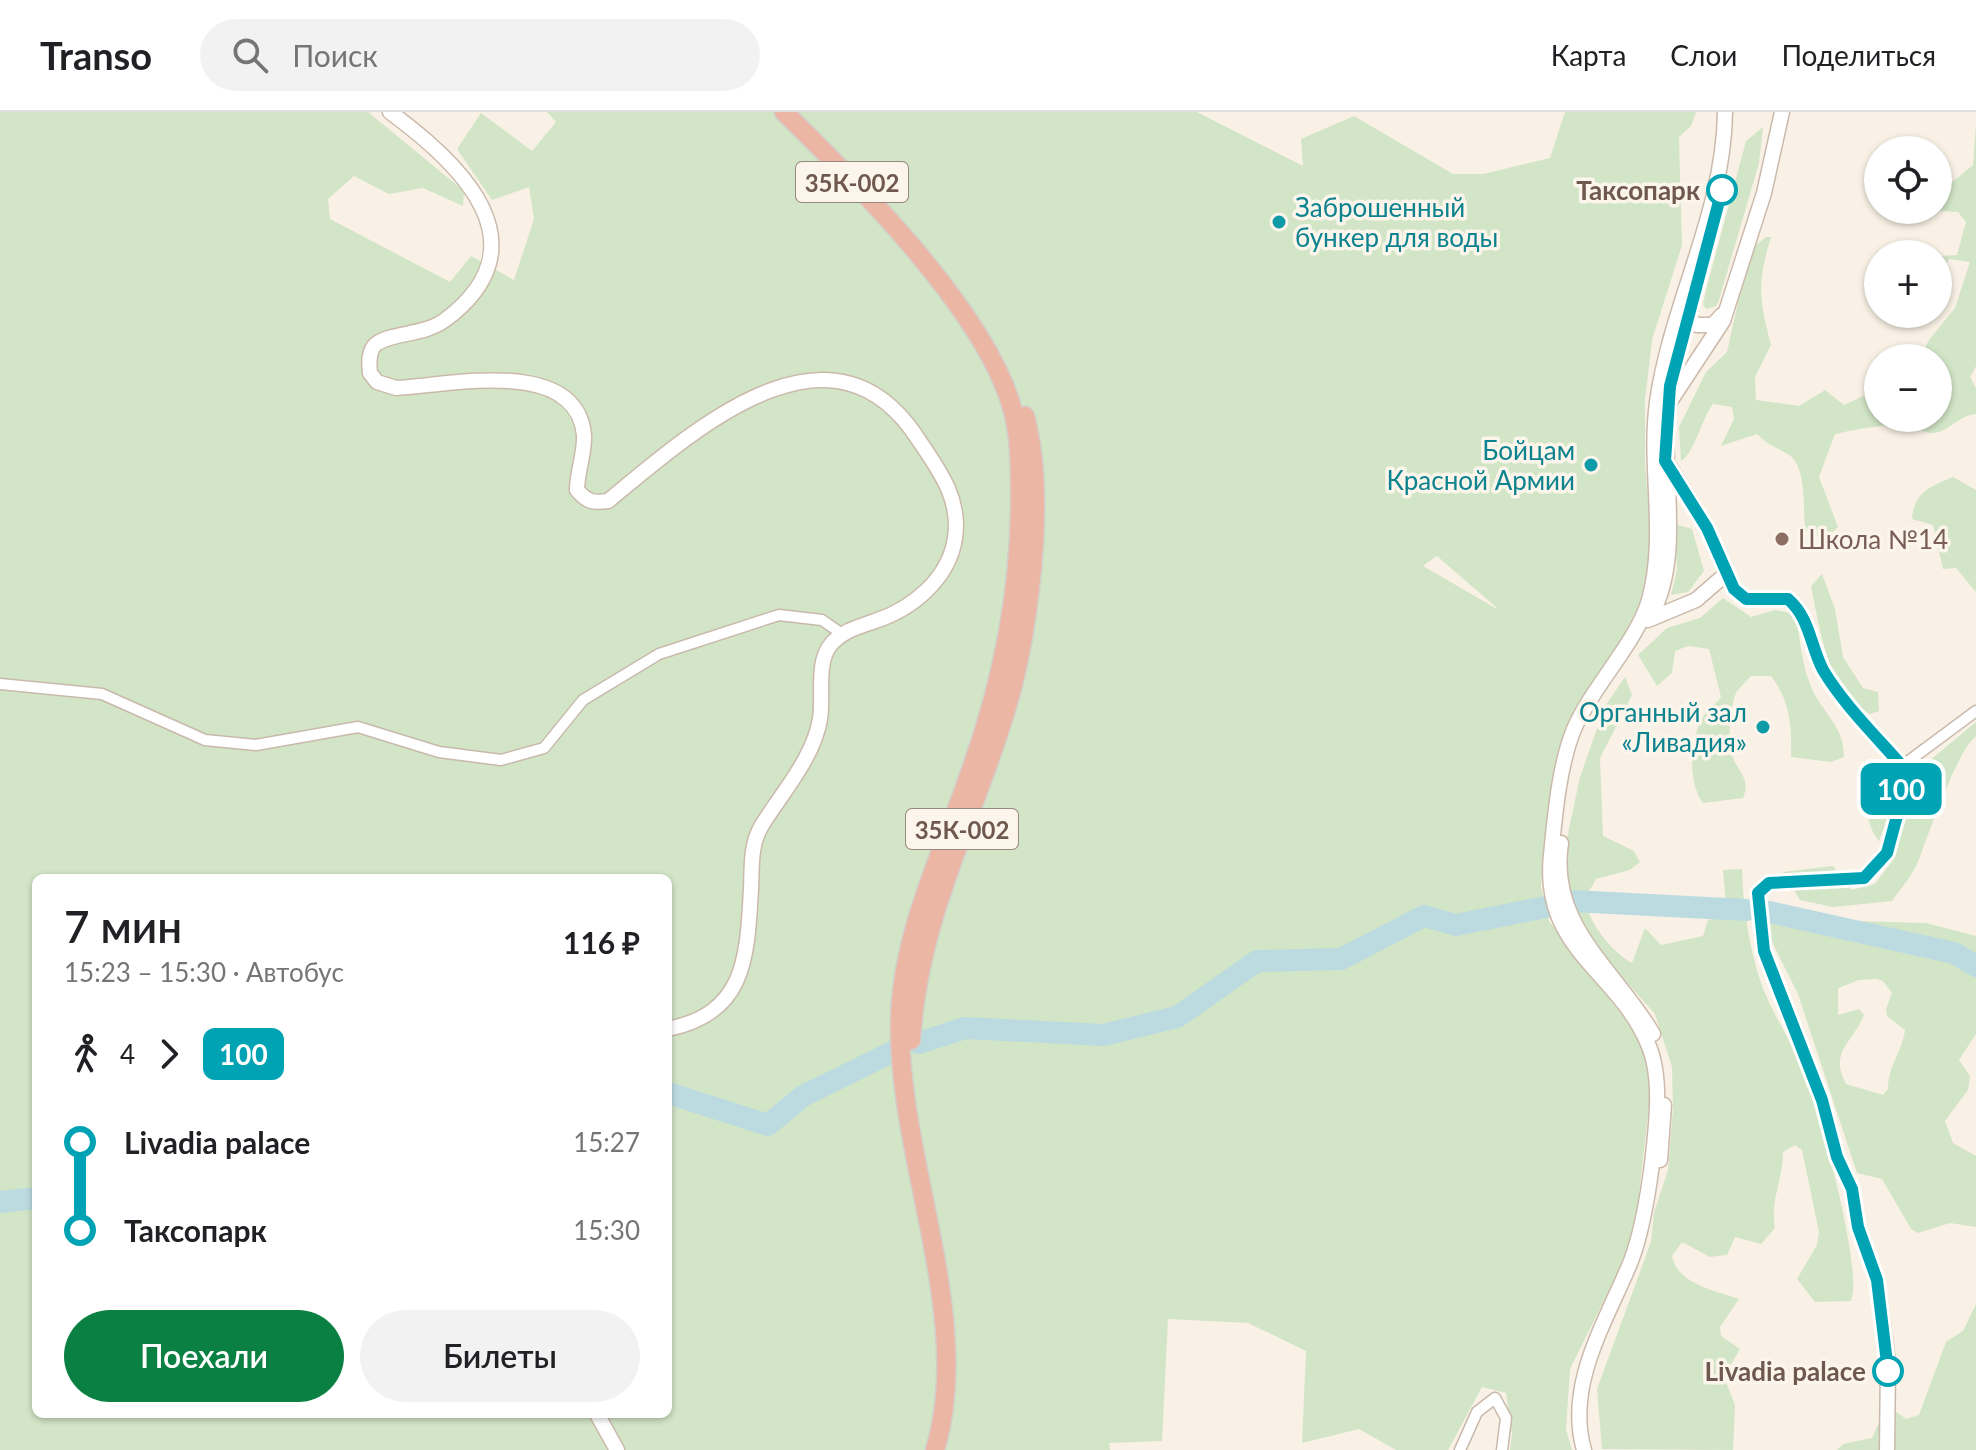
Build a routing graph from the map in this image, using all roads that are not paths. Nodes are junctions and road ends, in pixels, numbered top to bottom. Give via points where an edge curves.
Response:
1 (390, 112) edge
2 (784, 112) edge
3 (800, 112) edge
4 (1725, 112) edge
5 (1732, 112) edge
6 (1782, 112) edge
7 (1728, 304) junction
8 (1687, 309) junction
9 (1723, 321) junction
10 (1670, 386) junction
11 (1663, 402) junction
12 (1656, 438) junction
13 (1665, 461) junction
14 (1726, 574) junction
15 (1645, 619) junction
16 (842, 634) junction
17 (0, 684) edge
18 (1976, 711) edge
19 (1902, 766) junction
20 (672, 1028) edge
21 (599, 1418) edge
22 (617, 1450) edge
23 (935, 1450) edge
24 (946, 1450) edge
25 (1460, 1450) edge
26 (1502, 1450) edge
27 (1587, 1450) edge
28 (1887, 1450) edge

1 - 16 street via 476,193 492,234 485,274 448,318 372,349 370,373 377,382 396,388 524,381 561,395 584,434 577,490 594,503 608,501 721,415 784,384 820,379 870,389 912,430 945,480 956,515 955,538 943,570 912,603
2 - 23 highway, 35К-002 via 883,215 964,312 1007,393 1019,450 1018,567 1004,662 916,924 900,1015 907,1124 943,1315 945,1362
3 - 24 highway, 35К-002 via 890,206 979,318 1014,381 1031,443 1034,536 1018,666 927,930 912,1020 910,1054 919,1133 953,1322 955,1406
4 - 8 street via 1717,183
5 - 8 street via 1723,188
6 - 7 street via 1764,193
7 - 8 street via 1710,319 1699,319
7 - 9 street
8 - 10 street
8 - 11 street
9 - 10 street
9 - 11 street
10 - 11 street
11 - 12 street
11 - 13 street
12 - 13 street
12 - 15 street via 1657,550
13 - 14 street via 1707,528
13 - 15 street via 1668,564 1661,598
14 - 15 street via 1696,600
14 - 19 street via 1746,599 1788,599 1801,611 1828,677
15 - 27 street via 1576,744 1560,850 1565,909 1580,938 1636,1004 1658,1041 1664,1082 1664,1133 1641,1247 1597,1356 1586,1400
16 - 17 street via 822,620 779,615 659,654 583,700 544,748 501,760 439,752 358,727 256,745 205,740 102,694
16 - 20 street via 826,655 816,733 754,842 744,957 729,997 702,1020
18 - 19 street
19 - 28 street via 1901,801 1887,853 1864,878 1769,883 1758,893 1764,951 1822,1100 1877,1280 1888,1362
21 - 22 street
25 - 26 street via 1477,1412 1495,1398 1506,1418

